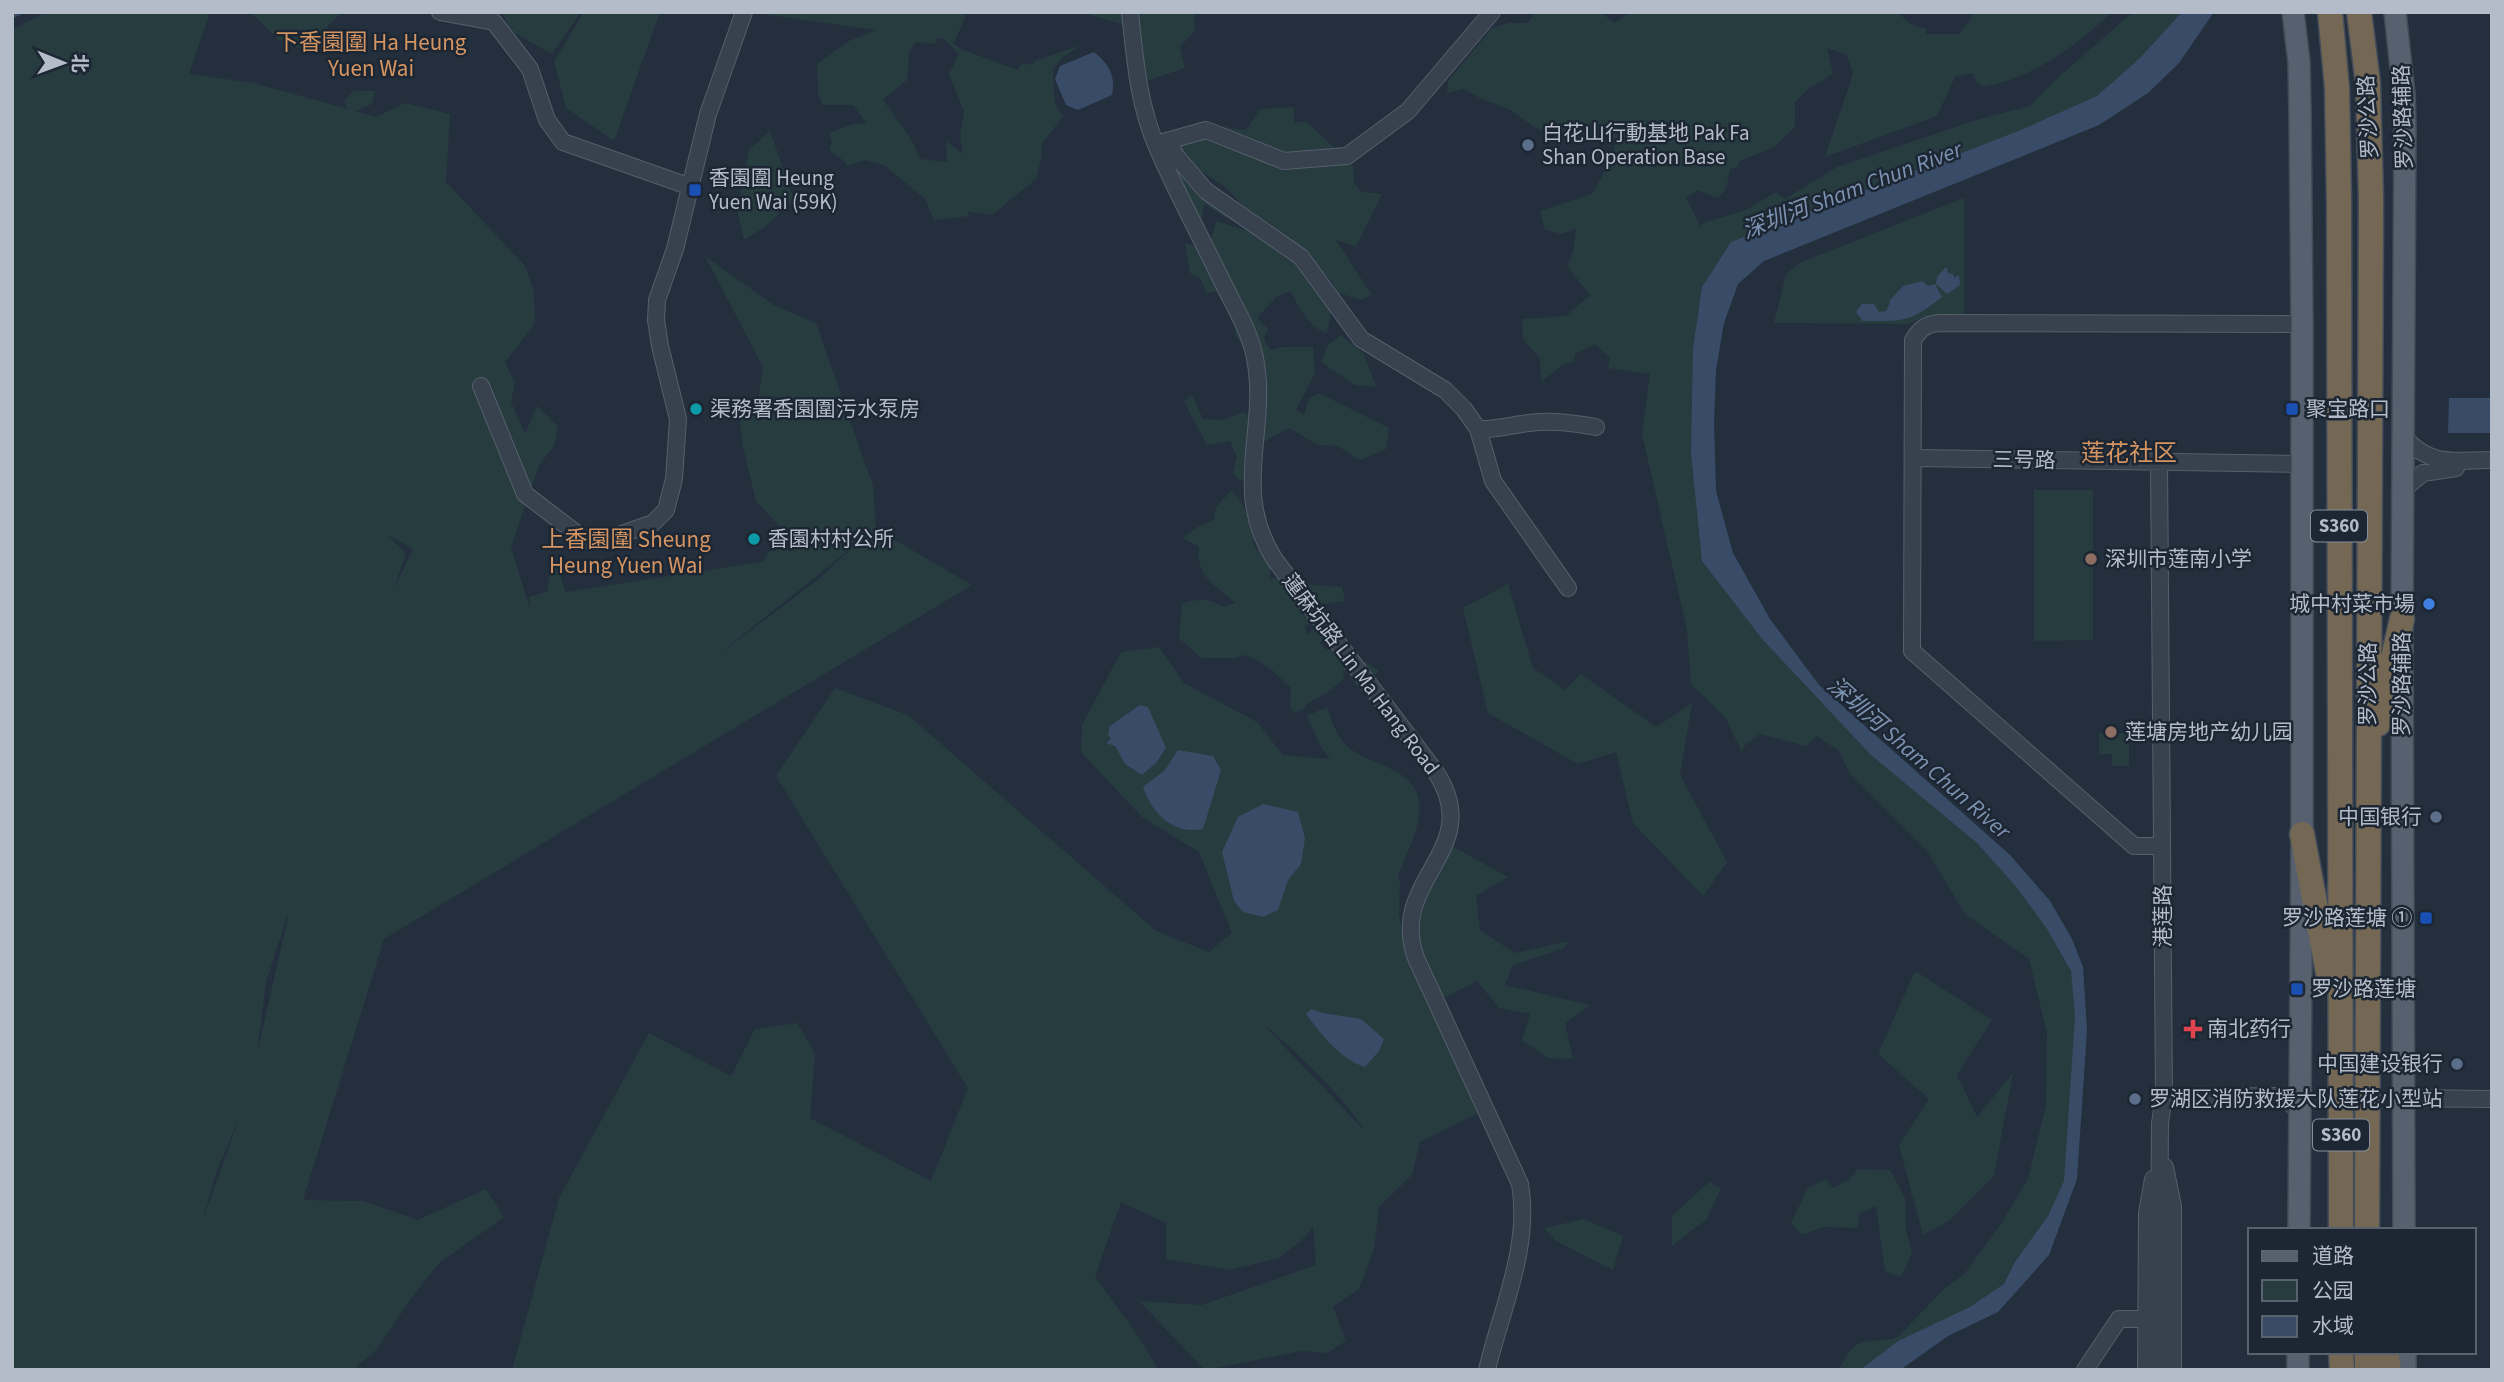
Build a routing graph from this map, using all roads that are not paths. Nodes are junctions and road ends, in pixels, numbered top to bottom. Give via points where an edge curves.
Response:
1 (440, 12) edge
2 (744, 12) edge
3 (1130, 12) edge
4 (1492, 12) edge
5 (2293, 12) edge
6 (2330, 12) edge
7 (2359, 12) edge
8 (2395, 12) edge
9 (1162, 143) junction
10 (691, 187) junction
11 (2302, 324) junction
12 (481, 386) dead end
13 (1596, 427) dead end
14 (1478, 429) junction
15 (2404, 437) junction
16 (1913, 458) junction
17 (2492, 460) edge
18 (2159, 463) junction
19 (2302, 464) junction
20 (2492, 468) edge
21 (2405, 488) junction
22 (1568, 588) dead end
23 (2402, 619) junction
24 (2368, 769) junction
25 (2302, 834) junction
26 (2162, 846) junction
27 (2341, 1040) junction
28 (2300, 1076) junction
29 (2282, 1096) junction
30 (2164, 1097) junction
31 (2403, 1098) junction
32 (2492, 1099) edge
33 (2300, 1112) junction
34 (2160, 1154) junction
35 (2299, 1228) edge
36 (2341, 1228) edge
37 (2367, 1228) edge
38 (2404, 1228) edge
39 (2147, 1319) junction
40 (1486, 1370) edge
41 (2085, 1370) edge
42 (2146, 1370) edge
43 (2158, 1370) edge
44 (2173, 1370) edge

1 - 10 street via 494,22 530,69 547,120 564,142
2 - 10 street via 708,114
3 - 9 street, 蓮麻坑路 Lin Ma Hang Road via 1138,87
4 - 9 street via 1408,111 1347,156 1284,161 1206,130
5 - 11 main road via 2299,62
6 - 27 highway, 罗沙公路 / S360 via 2338,102
7 - 24 highway, 罗沙公路 / S360 via 2368,84 2371,198
8 - 15 main road, 罗沙路辅路 via 2405,131
9 - 14 street via 1206,191 1301,257 1361,339 1446,390
9 - 40 street, 蓮麻坑路 Lin Ma Hang Road via 1252,346 1258,386 1252,500 1262,537 1435,771 1450,800 1448,836 1414,902 1410,932 1416,958 1520,1184 1523,1233
10 - 12 street via 656,307 660,346 678,419 672,495 653,523 590,541 525,494
11 - 16 street via 1928,324 1913,340
11 - 19 main road
13 - 14 street via 1562,421
14 - 22 street via 1493,481
15 - 17 street via 2423,456
15 - 21 main road, 罗沙路辅路
16 - 18 street, 三号路
16 - 26 street via 1912,651 2134,846
18 - 19 street, 三号路
18 - 26 street, 港莲路
19 - 25 main road
20 - 21 street via 2439,469 2423,473
21 - 23 main road, 罗沙路辅路
23 - 24 highway
23 - 31 main road, 罗沙路辅路
24 - 37 highway, 罗沙公路 / S360
25 - 27 highway
25 - 28 main road
26 - 30 street, 港莲路
27 - 36 highway, 罗沙公路 / S360
28 - 29 street
28 - 33 main road
29 - 30 street
29 - 33 street
30 - 34 street, 港莲路
31 - 32 street
31 - 38 main road, 罗沙路辅路
33 - 35 main road
34 - 39 street via 2147,1213
34 - 43 street, 港莲路
34 - 44 street via 2174,1206
39 - 41 street via 2119,1319
39 - 42 street

